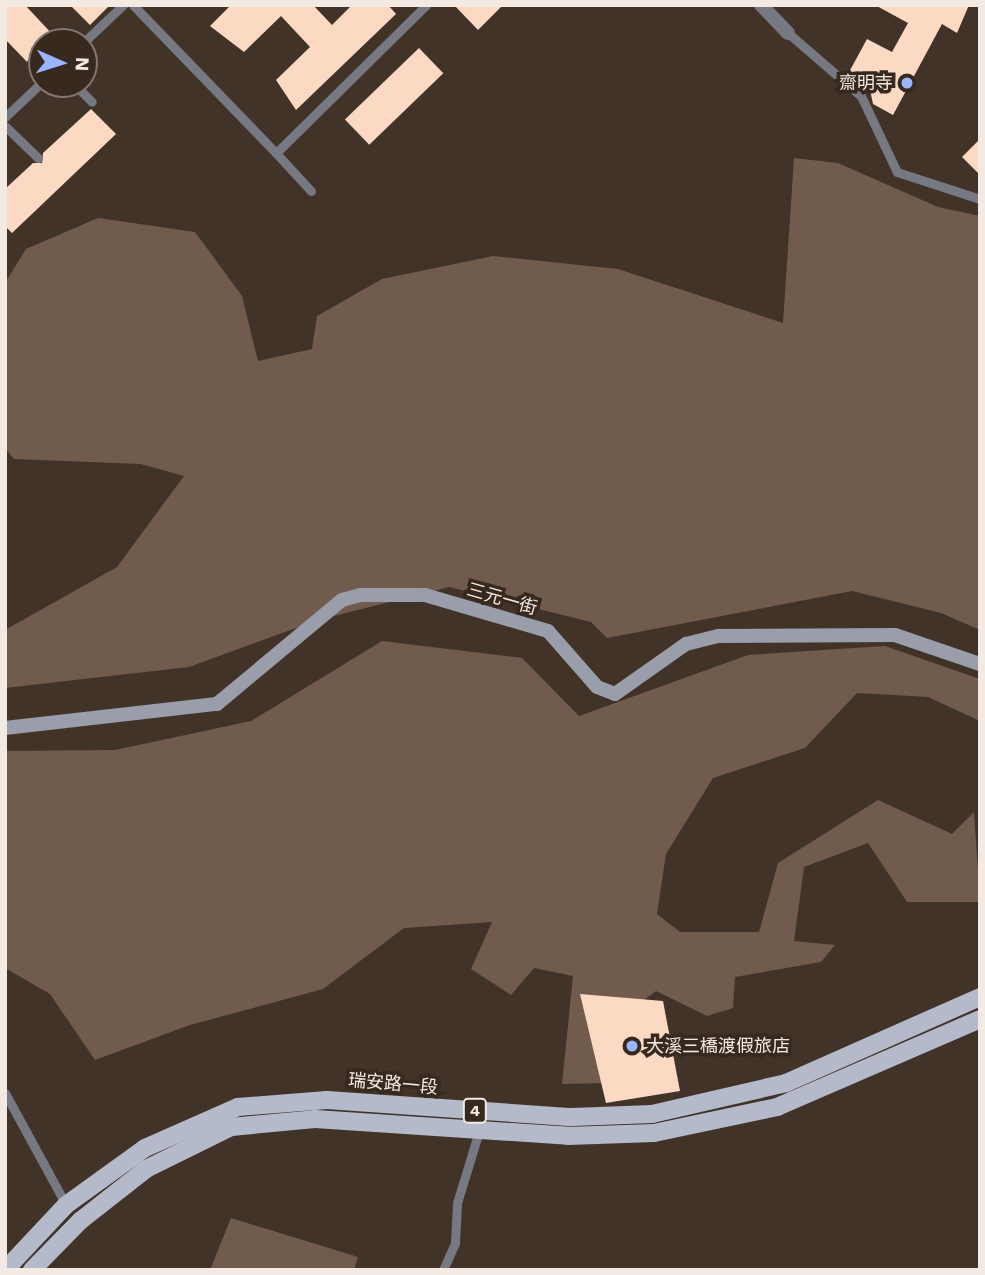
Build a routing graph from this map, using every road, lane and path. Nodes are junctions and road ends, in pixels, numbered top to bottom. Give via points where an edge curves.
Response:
1 (123, 5) edge
2 (132, 5) edge
3 (426, 5) edge
4 (761, 5) edge
5 (98, 29) edge
6 (788, 33) joint
7 (28, 95) edge
8 (88, 98) edge
9 (92, 102) dead end
10 (5, 117) edge
11 (5, 127) edge
12 (276, 153) junction
13 (38, 158) dead end
14 (311, 191) dead end
15 (980, 199) edge
16 (980, 664) edge
17 (5, 728) edge
18 (980, 997) edge
19 (980, 1019) edge
20 (5, 1093) edge
21 (480, 1121) junction
22 (66, 1205) junction
23 (5, 1270) edge
24 (32, 1270) edge
25 (443, 1270) edge

1 - 5 lane
2 - 12 lane
3 - 12 lane
4 - 6 street
6 - 15 lane via 861,96 897,172
7 - 10 lane
8 - 9 lane
11 - 13 lane
12 - 14 lane
16 - 17 street, 三元一街 via 895,635 719,636 686,644 615,694 597,687 548,631 425,595 374,594 342,600 217,704
18 - 21 main road, 瑞安路一段 / 4 via 786,1083 728,1101 652,1114
19 - 21 main road, 瑞安路一段 / 4 via 843,1081 717,1122 654,1133
20 - 22 lane
21 - 22 main road, 瑞安路一段 / 4 via 327,1100 238,1107 145,1148
21 - 24 main road, 瑞安路一段 / 4 via 315,1119 231,1127 146,1170 80,1221
21 - 25 lane
22 - 23 main road, 瑞安路一段 / 4

